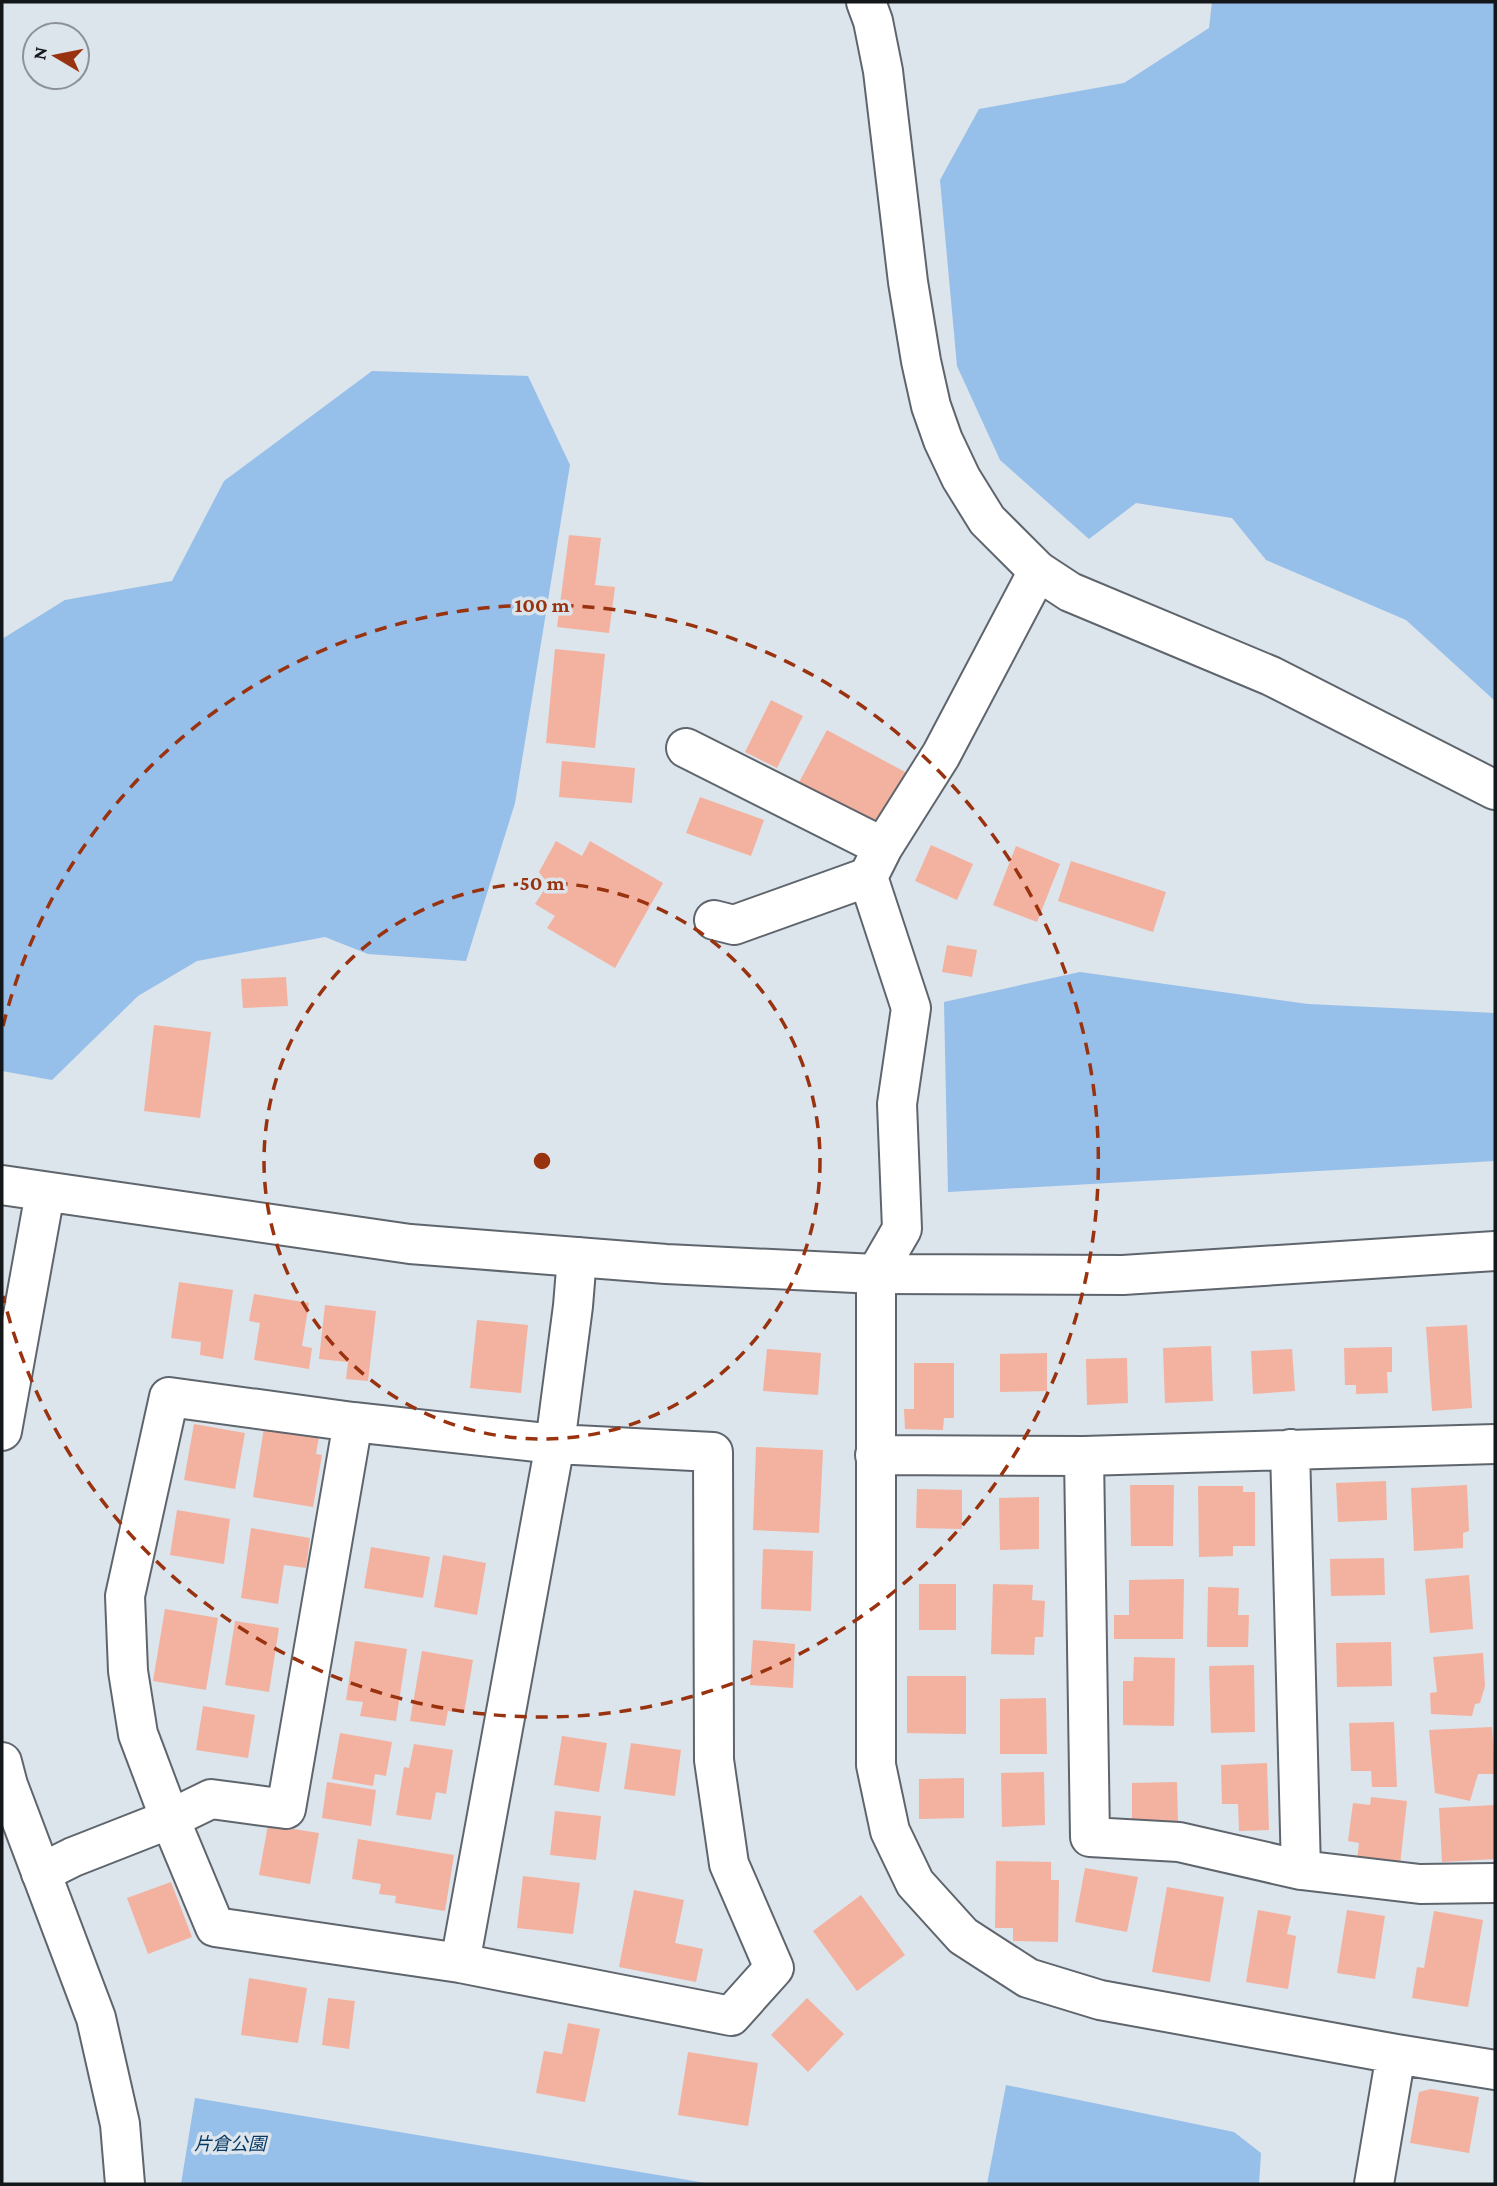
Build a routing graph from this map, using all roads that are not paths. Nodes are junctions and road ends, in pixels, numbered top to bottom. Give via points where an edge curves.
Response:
1 (866, 2) edge
2 (1038, 571) junction
3 (686, 748) dead end
4 (1495, 790) edge
5 (875, 862) junction
6 (714, 920) dead end
7 (2, 1185) edge
8 (45, 1193) junction
9 (1495, 1251) edge
10 (577, 1257) junction
11 (876, 1274) junction
12 (353, 1422) junction
13 (2, 1431) edge
14 (555, 1444) junction
15 (1495, 1444) edge
16 (1290, 1450) junction
17 (875, 1455) junction
18 (1084, 1456) junction
19 (2, 1762) edge
20 (170, 1819) junction
21 (1301, 1870) junction
22 (41, 1873) junction
23 (1495, 1882) edge
24 (460, 1963) junction
25 (1396, 2054) junction
26 (1495, 2070) edge
27 (125, 2184) edge
28 (1374, 2184) edge

1 - 2 street via 883,71 908,282 931,406 961,478 987,520
2 - 4 street via 1070,592 1271,676
2 - 5 street via 941,755
3 - 5 street
5 - 6 street via 734,925
5 - 11 street via 911,1008 897,1104 902,1229
7 - 8 street
8 - 10 street via 410,1244
8 - 13 street
9 - 11 street via 1123,1275
10 - 11 street
10 - 14 street
11 - 17 street
12 - 14 street
12 - 20 street via 286,1810 211,1799
12 - 20 street via 169,1397 125,1596 128,1671 138,1734
14 - 24 street
14 - 24 street via 713,1452 714,1760 729,1864 775,1968 731,2016
15 - 16 street
16 - 18 street
16 - 21 street
17 - 18 street
17 - 25 street via 876,1765 890,1831 915,1884 963,1936 1028,1978 1100,2000
18 - 21 street via 1090,1837 1179,1842
19 - 22 street
20 - 22 street
20 - 24 street via 215,1927
21 - 23 street via 1420,1884
22 - 27 street via 96,2018 120,2124
25 - 26 street
25 - 28 street

